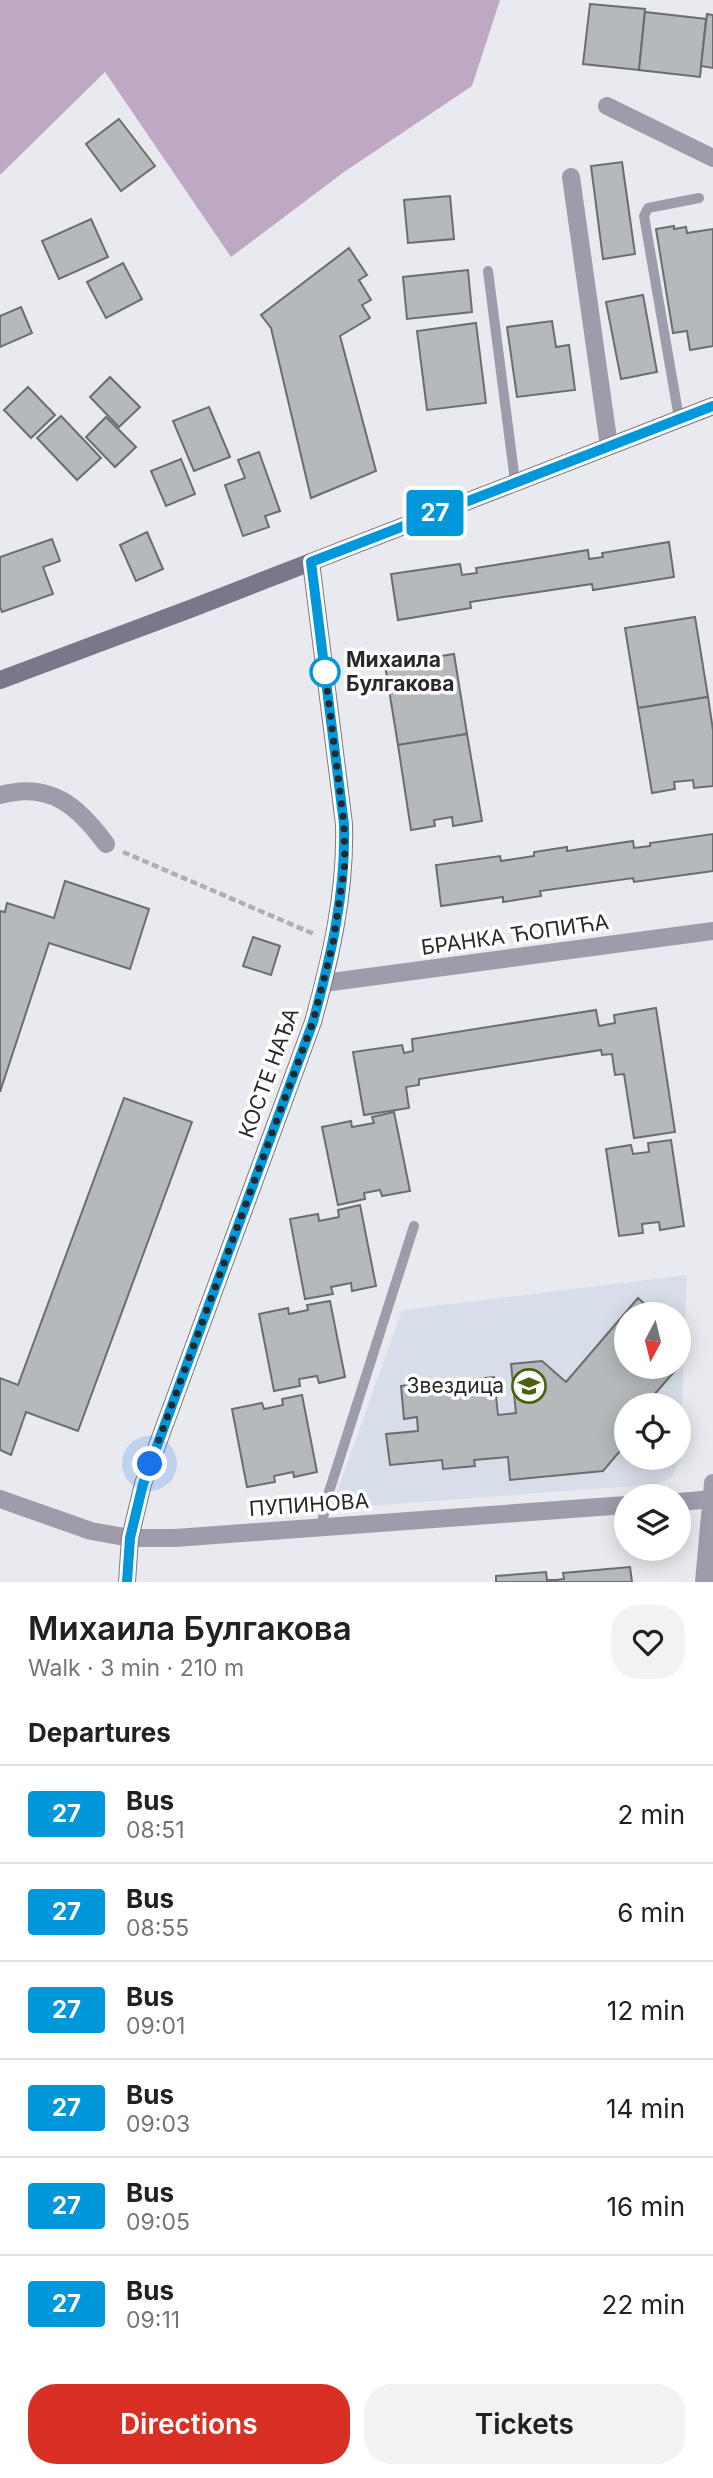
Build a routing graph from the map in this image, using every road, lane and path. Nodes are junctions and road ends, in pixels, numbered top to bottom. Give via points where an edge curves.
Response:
1 (607, 106) dead end
2 (713, 158) edge
3 (571, 177) dead end
4 (699, 198) dead end
5 (488, 271) dead end
6 (713, 406) edge
7 (679, 418) junction
8 (609, 446) junction
9 (515, 481) junction
10 (311, 562) junction
11 (0, 680) edge
12 (0, 795) edge
13 (106, 844) joint
14 (713, 931) edge
15 (333, 943) junction
16 (324, 983) junction
17 (414, 1226) dead end
18 (712, 1494) edge
19 (0, 1499) edge
20 (691, 1499) edge
21 (614, 1506) edge
22 (321, 1528) junction
23 (130, 1538) junction
24 (127, 1582) edge
25 (704, 1582) edge

1 - 2 street
3 - 8 street
4 - 7 lane via 648,208 644,216
5 - 9 lane
6 - 7 street
7 - 8 street
8 - 9 street
9 - 10 street
10 - 11 street
10 - 15 street, КОСТЕ НАЂА via 344,824 345,863
12 - 13 street via 25,791 63,799 80,811
13 - 15 path
14 - 16 street, БРАНКА ЋОПИЋА
15 - 16 street, КОСТЕ НАЂА
16 - 23 street, КОСТЕ НАЂА via 143,1484
17 - 22 lane
18 - 20 street
18 - 25 street
19 - 23 street, ПУПИНОВА via 91,1531
21 - 22 street, ПУПИНОВА
22 - 23 street, ПУПИНОВА
23 - 24 street, КОСТЕ НАЂА

